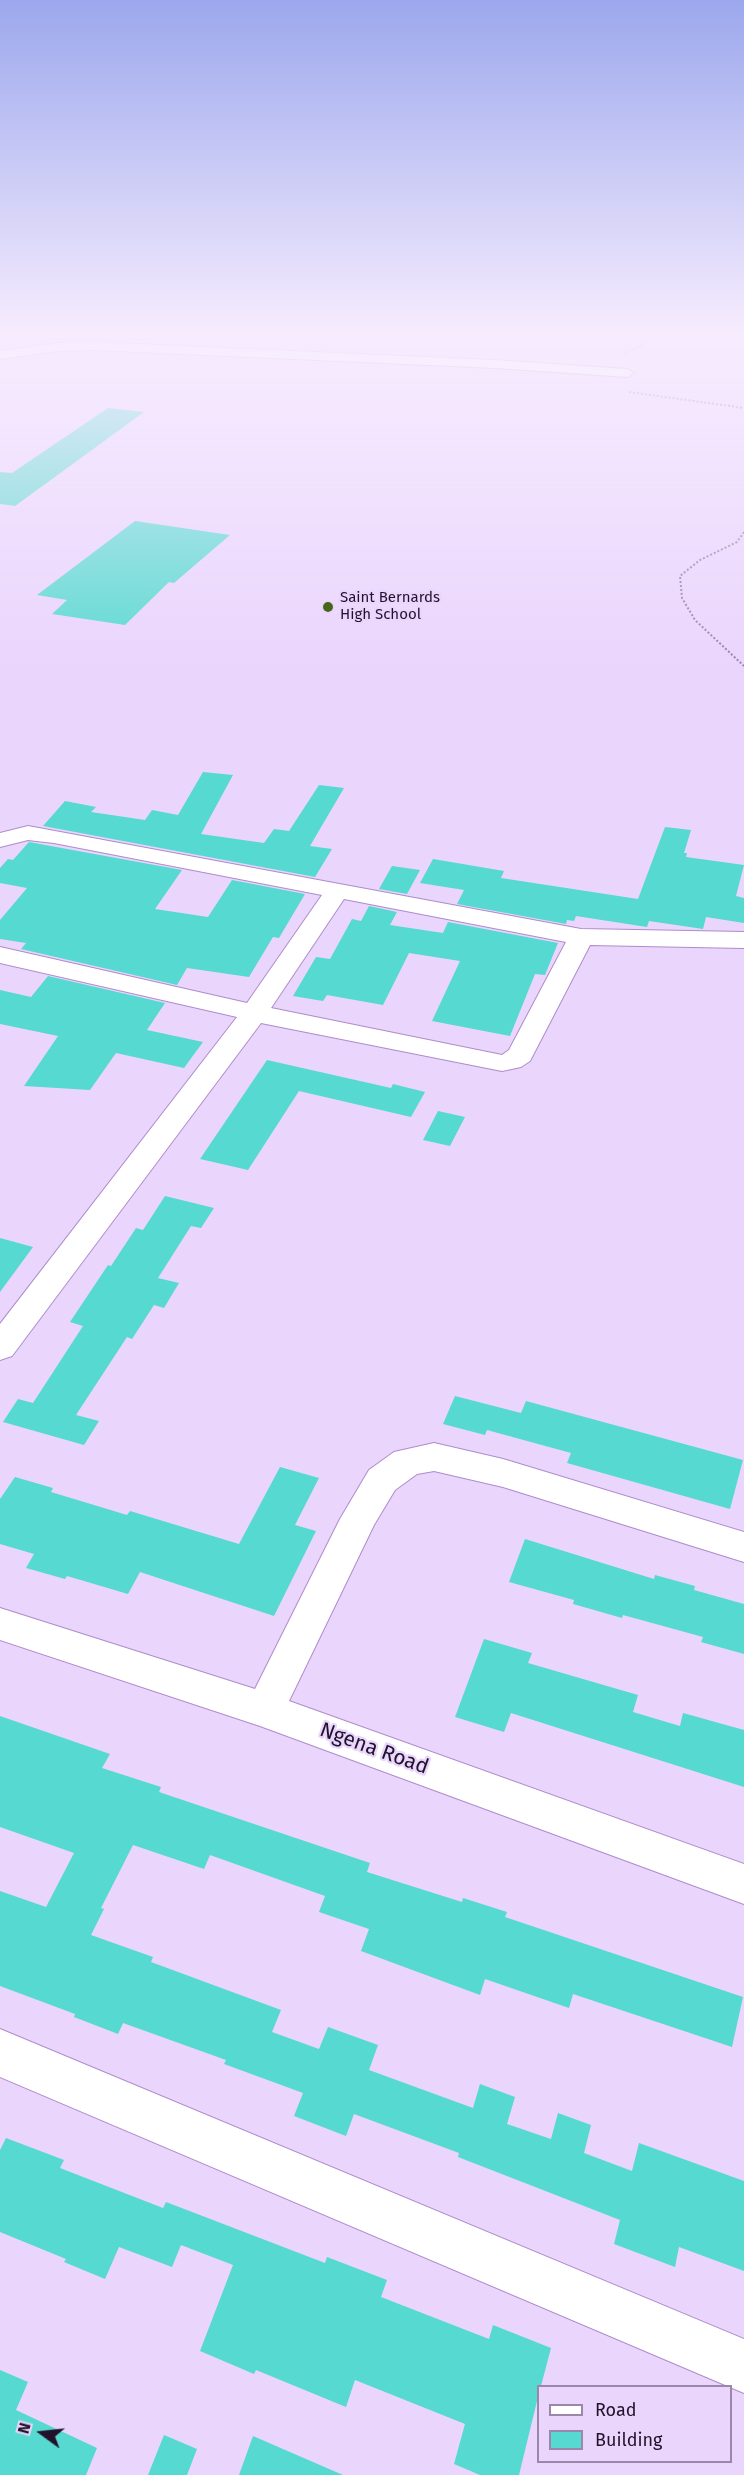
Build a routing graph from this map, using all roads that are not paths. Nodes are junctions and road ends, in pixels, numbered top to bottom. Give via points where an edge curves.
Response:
1 (0, 840) edge
2 (337, 891) junction
3 (581, 937) junction
4 (744, 940) edge
5 (0, 955) edge
6 (254, 1013) junction
7 (6, 1329) edge
8 (744, 1547) edge
9 (0, 1624) edge
10 (265, 1710) junction
11 (744, 1884) edge
12 (0, 2053) edge
13 (744, 2366) edge

1 - 2 street via 28,833 54,836
2 - 3 street
2 - 6 street
3 - 4 street
3 - 6 street via 520,1055 512,1061 485,1061
5 - 6 street
6 - 7 street
8 - 10 street via 503,1473 434,1457 406,1462 382,1480 358,1519
9 - 10 street, Ngena Road
10 - 11 street, Ngena Road
12 - 13 street

